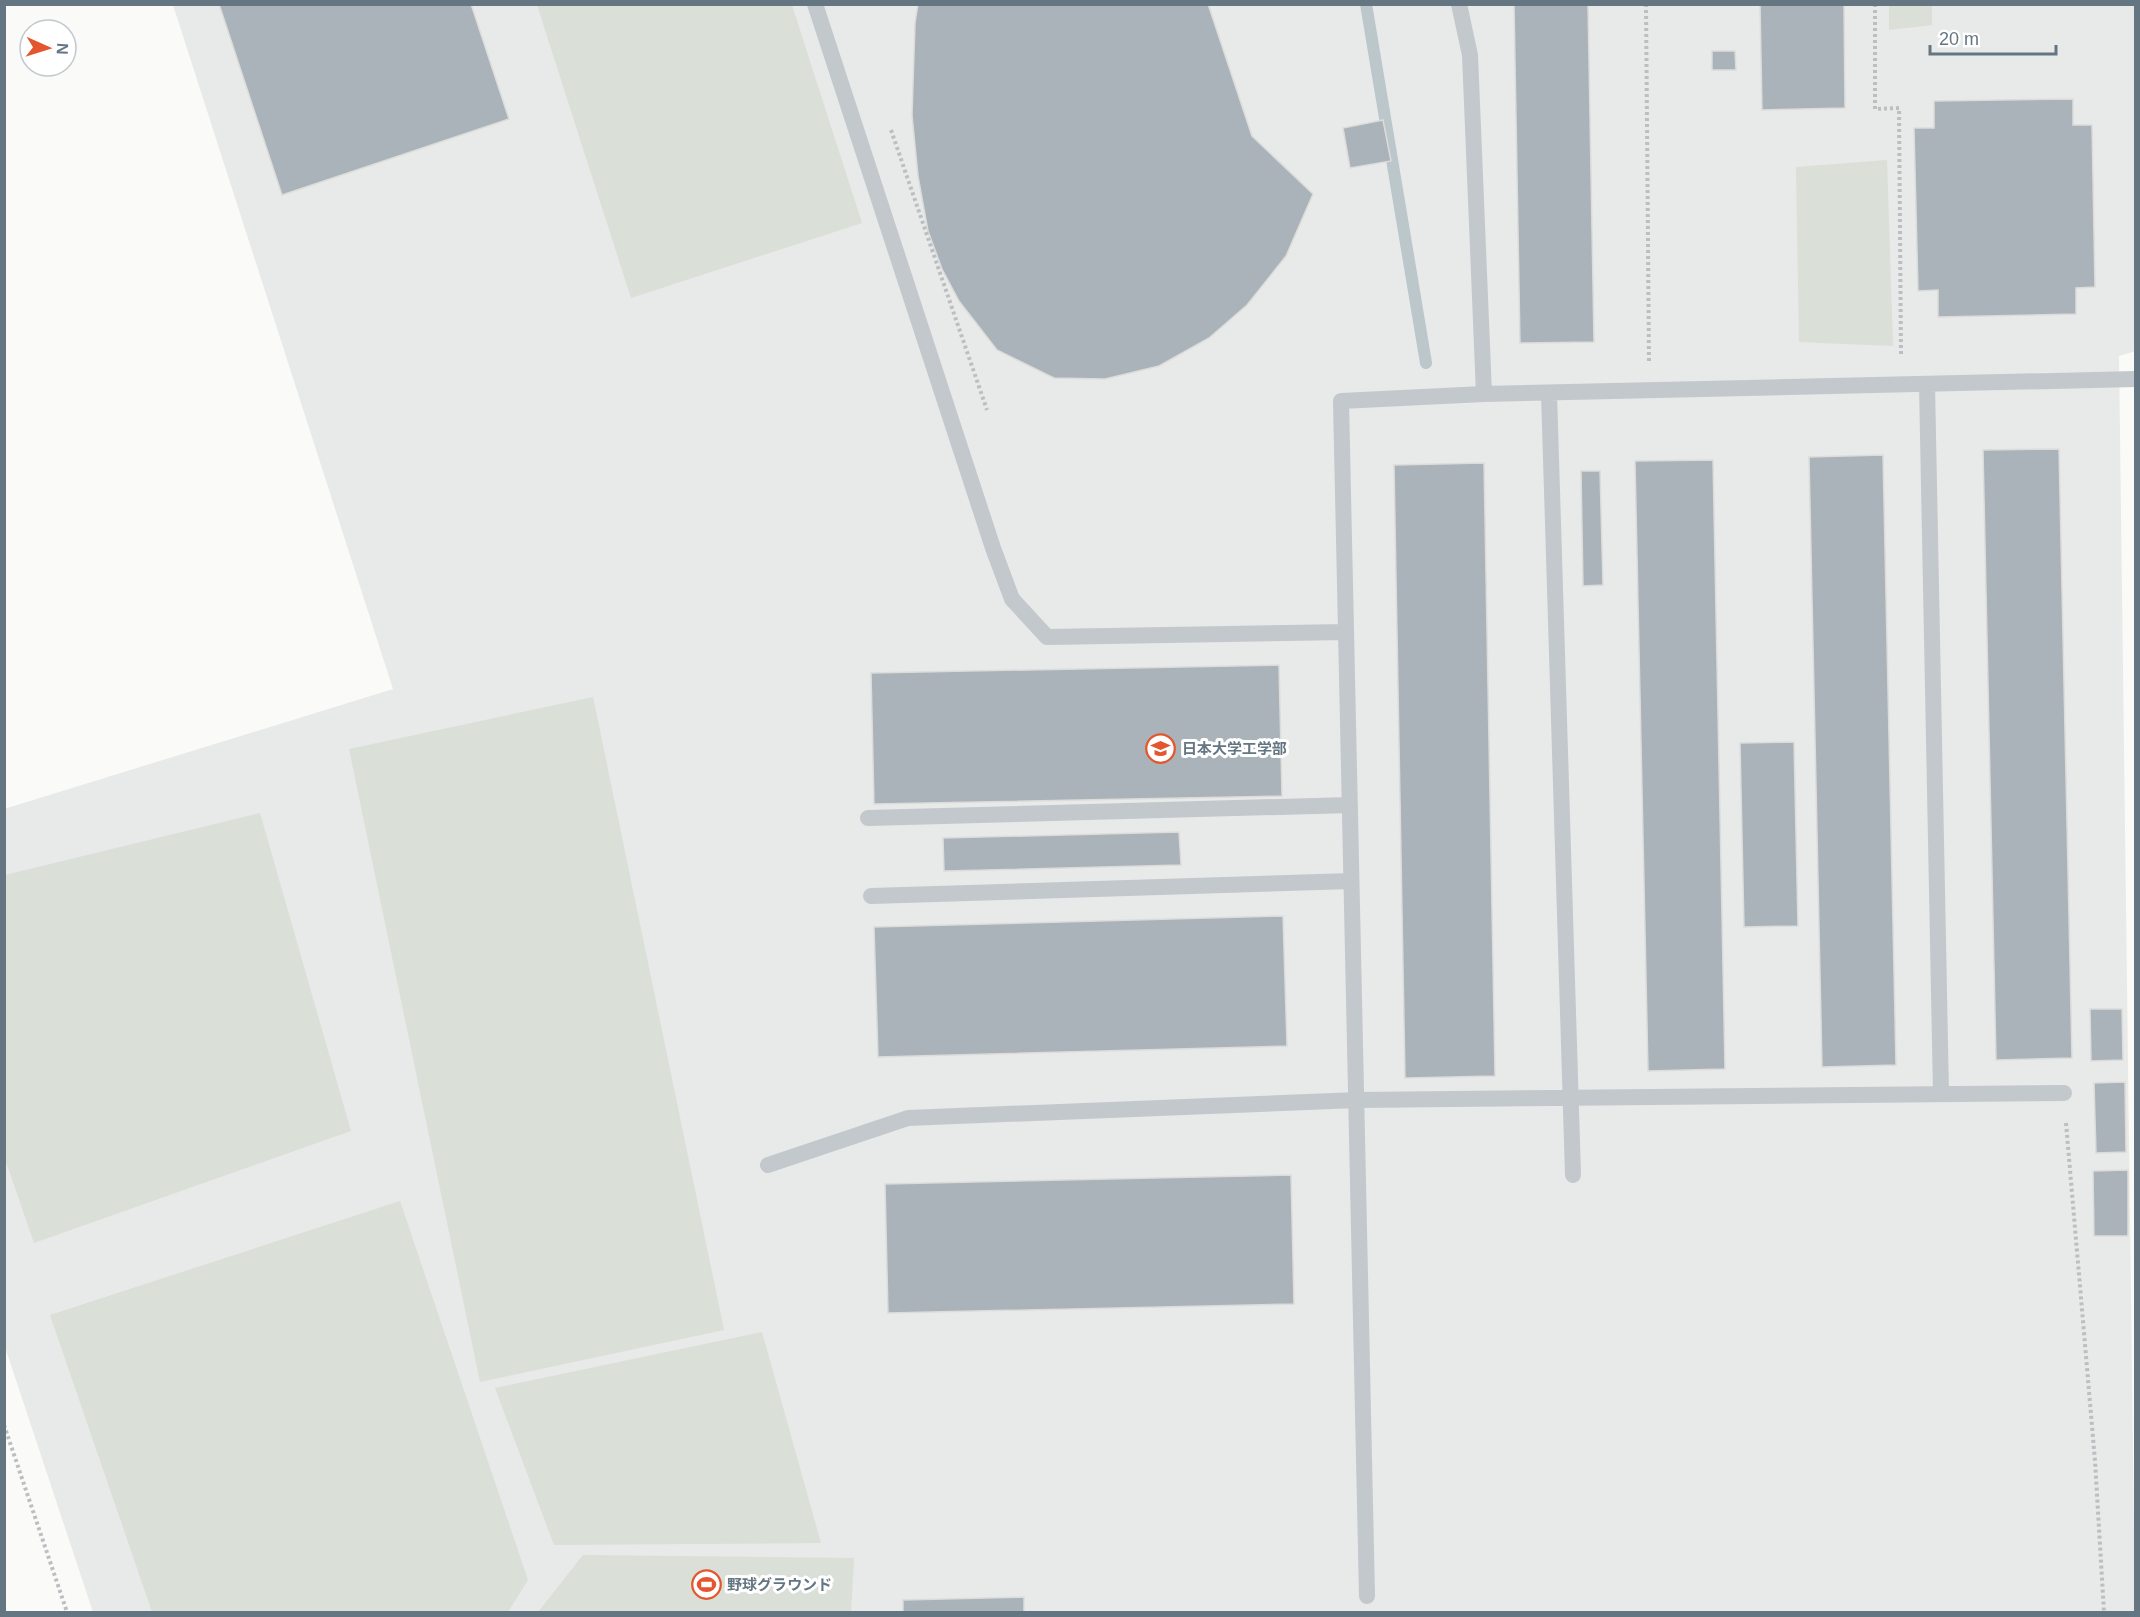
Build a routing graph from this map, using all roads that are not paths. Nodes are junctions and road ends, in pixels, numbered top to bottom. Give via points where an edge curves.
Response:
1 (814, 4) edge
2 (1459, 4) edge
3 (2136, 379) edge
4 (1927, 384) junction
5 (1549, 393) junction
6 (1484, 394) junction
7 (1346, 632) junction
8 (1350, 806) junction
9 (868, 818) dead end
10 (1351, 881) junction
11 (871, 896) dead end
12 (2064, 1093) road end
13 (1941, 1094) junction
14 (1570, 1098) junction
15 (1357, 1101) junction
16 (768, 1165) dead end
17 (1572, 1175) dead end
18 (1367, 1596) dead end

1 - 7 lane via 1012,599 1047,637
2 - 6 lane via 1470,55
3 - 4 lane
4 - 5 lane
4 - 13 lane
5 - 6 lane
5 - 14 lane
6 - 7 lane via 1341,401
7 - 8 lane
8 - 9 lane
8 - 10 lane
10 - 11 lane
10 - 15 lane
12 - 13 lane
13 - 14 lane
14 - 15 lane
14 - 17 lane
15 - 16 lane via 908,1118
15 - 18 lane

